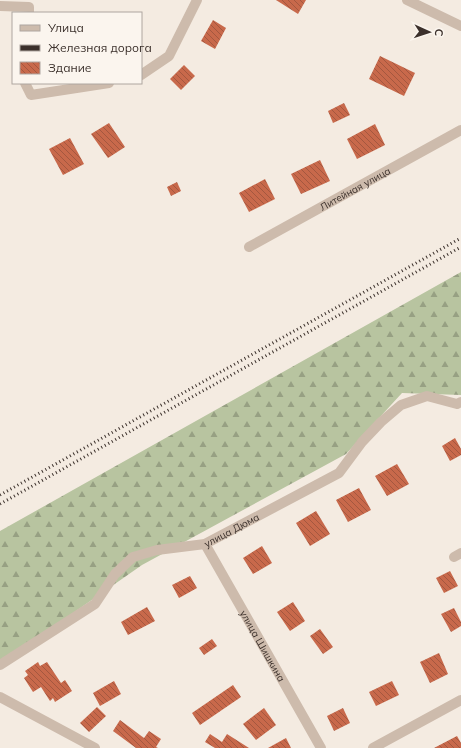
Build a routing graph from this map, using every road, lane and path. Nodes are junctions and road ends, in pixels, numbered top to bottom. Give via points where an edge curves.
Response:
1 (197, 0) edge
2 (407, 0) edge
3 (0, 6) edge
4 (29, 12) edge
5 (461, 26) edge
6 (142, 74) edge
7 (26, 84) edge
8 (101, 84) edge
9 (461, 130) edge
10 (249, 247) dead end
11 (460, 406) edge
12 (205, 544) junction
13 (0, 665) edge
14 (0, 697) edge
15 (461, 700) edge
16 (95, 748) edge
17 (321, 748) edge
18 (373, 748) edge

1 - 6 street via 169,56
2 - 5 street
3 - 4 street via 29,7
7 - 8 street via 31,94
9 - 10 street, Литейная улица
11 - 12 street, улица Дюма via 427,396 401,405 362,442 339,473
12 - 13 street, улица Дюма via 157,550 133,557 115,574 95,604
12 - 17 street, улица Шишкина
14 - 16 street
15 - 18 street

